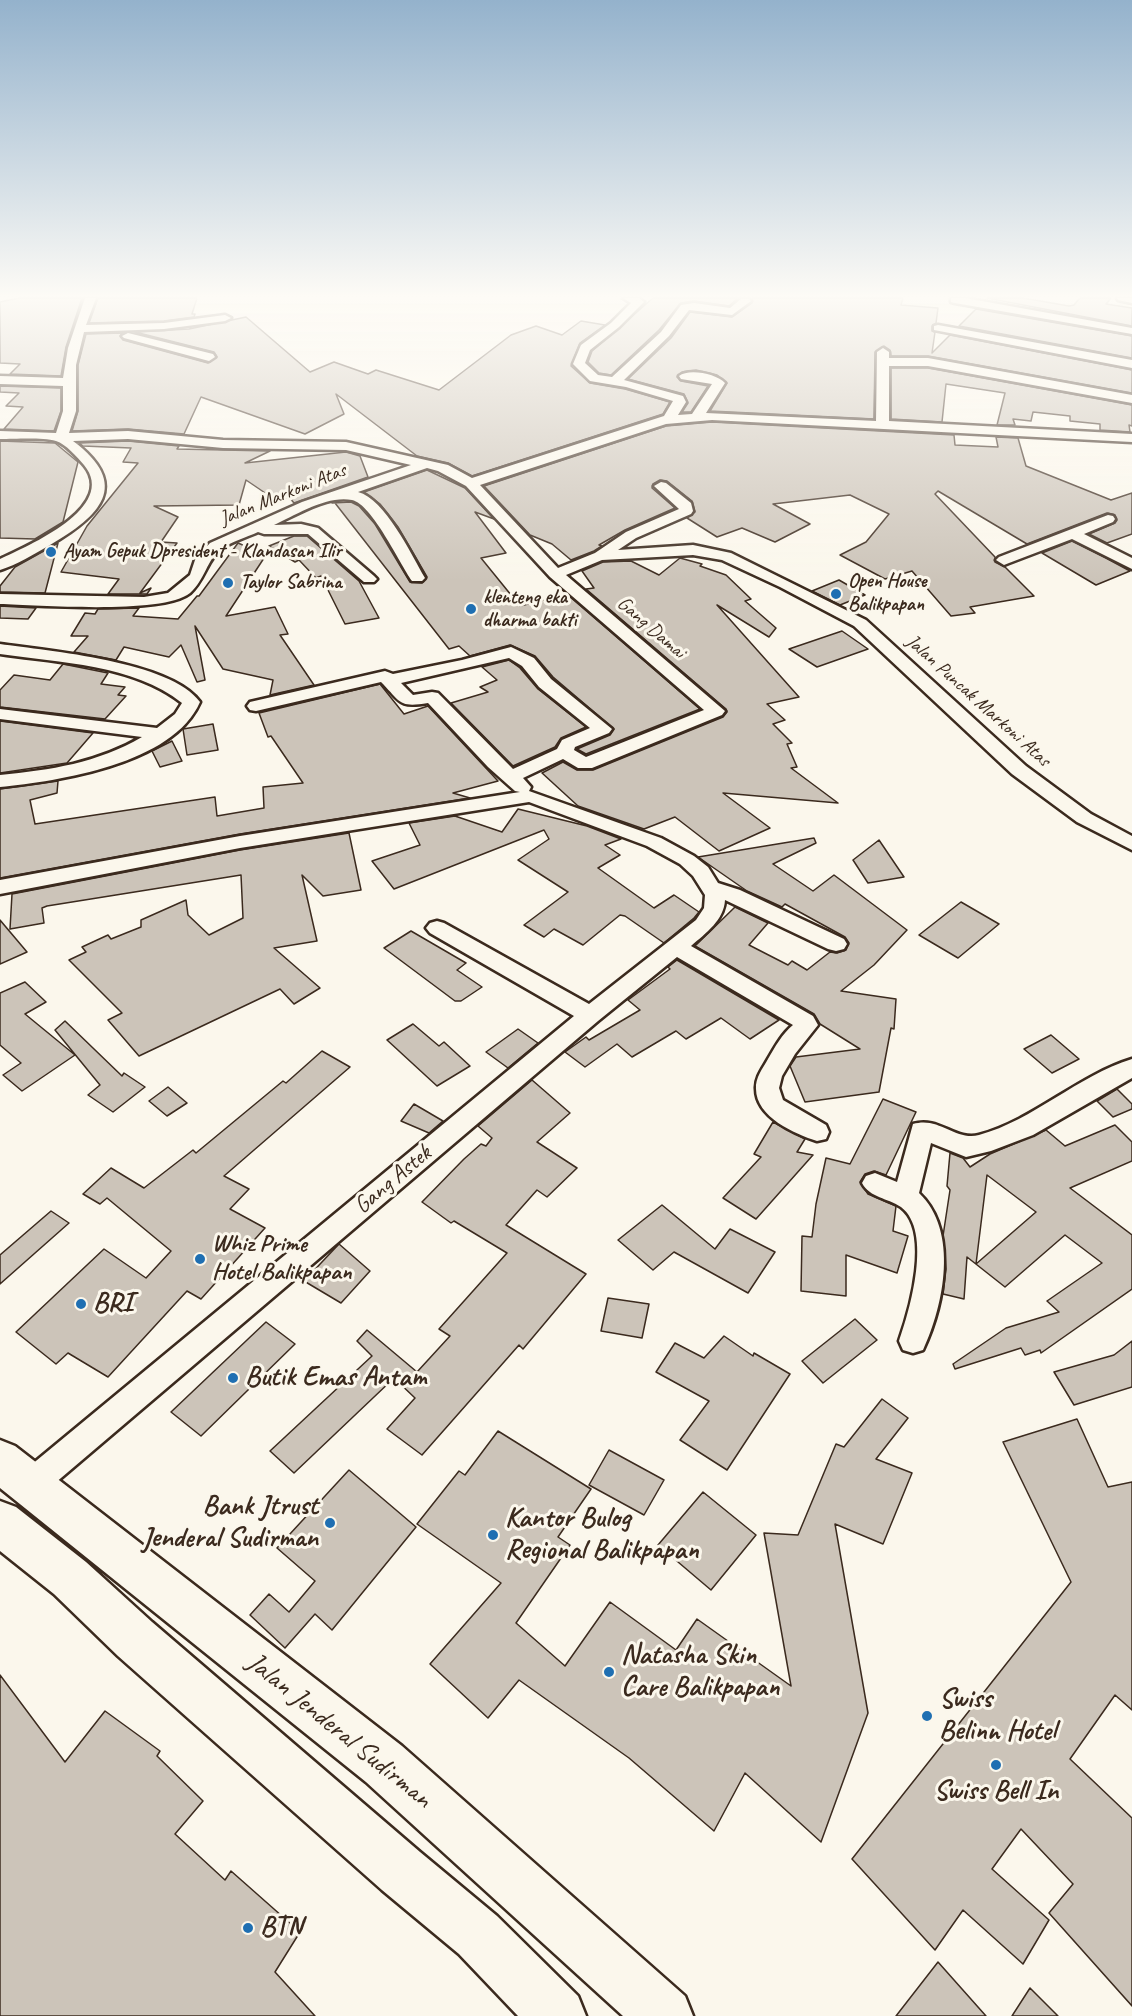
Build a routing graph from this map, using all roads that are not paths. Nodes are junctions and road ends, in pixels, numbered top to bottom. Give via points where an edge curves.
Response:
1 (70, 392) edge
2 (654, 392) edge
3 (713, 392) edge
4 (882, 392) edge
5 (1094, 392) edge
6 (1132, 399) edge
7 (697, 416) junction
8 (669, 419) junction
9 (882, 426) junction
10 (0, 435) edge
11 (60, 438) junction
12 (1132, 438) edge
13 (426, 464) junction
14 (471, 483) junction
15 (661, 486) dead end
16 (330, 497) junction
17 (1108, 519) dead end
18 (247, 531) junction
19 (1072, 533) junction
20 (600, 556) junction
21 (1004, 560) dead end
22 (1132, 564) edge
23 (0, 565) edge
24 (417, 578) dead end
25 (559, 578) junction
26 (369, 579) dead end
27 (0, 599) edge
28 (0, 648) edge
29 (390, 680) junction
30 (256, 706) dead end
31 (0, 714) edge
32 (160, 734) junction
33 (564, 752) junction
34 (511, 777) junction
35 (0, 781) edge
36 (531, 796) junction
37 (1132, 844) edge
38 (0, 886) edge
39 (713, 888) junction
40 (437, 928) dead end
41 (836, 944) dead end
42 (677, 947) junction
43 (590, 1015) junction
44 (1132, 1068) edge
45 (817, 1132) dead end
46 (875, 1183) dead end
47 (906, 1196) junction
48 (912, 1341) dead end
49 (15, 1473) edge
50 (0, 1523) edge
51 (558, 2016) edge
52 (665, 2016) edge

1 - 11 street via 71,408
2 - 8 street via 681,402
3 - 7 street
4 - 9 street
5 - 6 street
7 - 8 street
7 - 9 street
8 - 14 street
9 - 12 street
10 - 11 street
11 - 13 street via 128,435 223,444 346,446
11 - 23 street via 80,451 99,477 95,504 69,529
13 - 14 street
13 - 16 street, Jalan Markoni Atas
14 - 25 street
15 - 20 street via 686,506 686,511 631,535
16 - 18 street, Jalan Markoni Atas
16 - 24 street via 362,498 385,526
17 - 19 street
18 - 26 street via 308,529
18 - 27 street, Jalan Markoni Atas via 215,546 203,560 197,576 173,597 134,602
19 - 21 street
19 - 22 street
20 - 25 street, Jalan Puncak Markoni Atas
20 - 37 street, Jalan Puncak Markoni Atas via 712,552 786,584 860,623 1019,770 1084,818
25 - 33 street, Gang Damai via 716,711 585,764
28 - 32 street via 134,671 180,690 191,702 187,713
29 - 30 street via 383,676
29 - 33 street via 511,652 528,662 545,683 603,729 568,744
29 - 34 street via 410,702 432,696
31 - 32 street
32 - 35 street via 134,751 91,768
33 - 34 street
34 - 36 street
36 - 38 street via 240,842
36 - 39 street via 676,852 701,872
39 - 41 street
39 - 42 street, Gang Astek via 715,903 710,917
40 - 43 street
42 - 43 street, Gang Astek
42 - 45 street via 806,1022 769,1074 765,1090 778,1110
43 - 49 street, Gang Astek
44 - 47 street via 1024,1128 982,1144 966,1147 922,1131
46 - 47 street via 900,1197
47 - 48 street via 924,1215 930,1253 924,1312
49 - 52 highway, Jalan Jenderal Sudirman via 384,1764
50 - 51 highway via 70,1578 312,1794 438,1899

